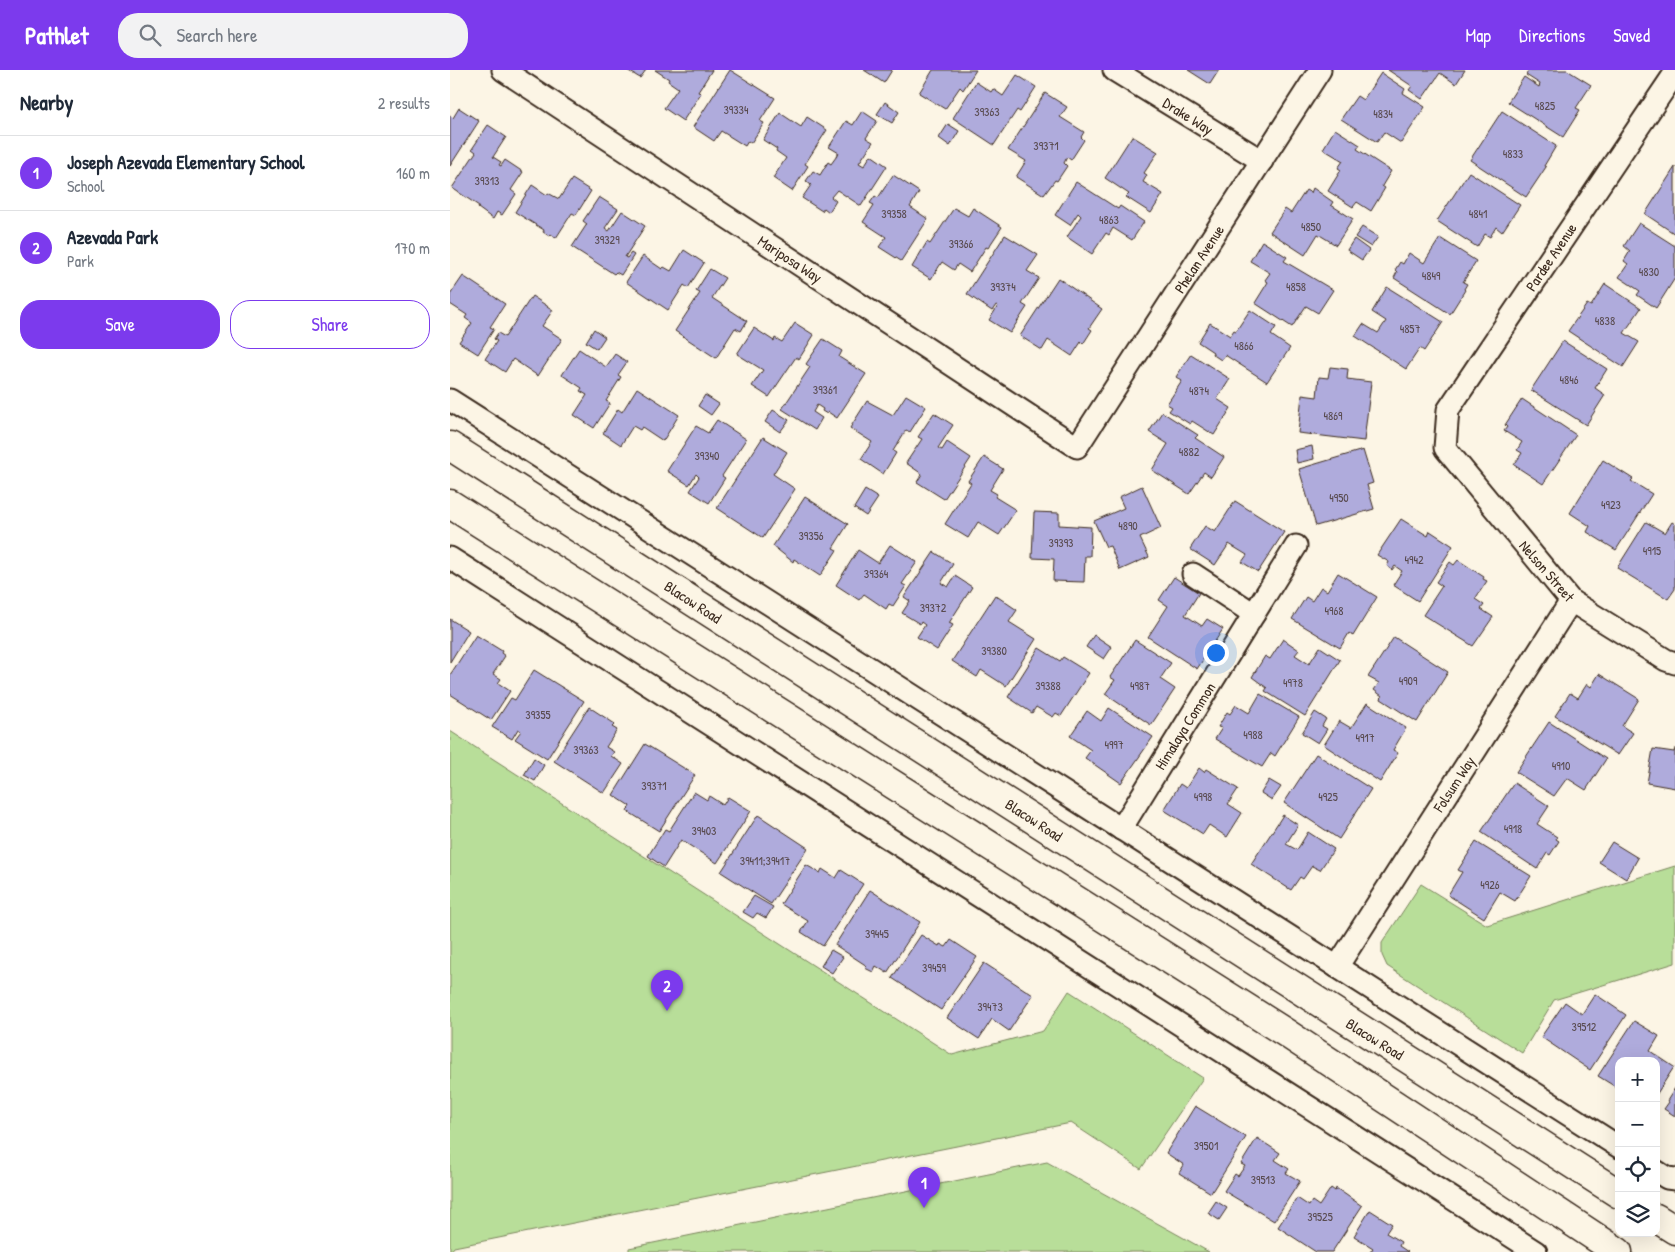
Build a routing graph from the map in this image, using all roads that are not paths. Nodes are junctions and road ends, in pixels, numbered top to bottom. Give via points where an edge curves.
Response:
1 (503, 70) edge
2 (1114, 70) edge
3 (1320, 70) edge
4 (1675, 72) edge
5 (1262, 161) junction
6 (450, 400) edge
7 (450, 446) edge
8 (1077, 447) joint
9 (1445, 448) joint
10 (450, 504) edge
11 (1296, 546) dead end
12 (450, 558) edge
13 (1193, 574) dead end
14 (1571, 601) junction
15 (1254, 614) junction
16 (1675, 663) edge
17 (1121, 829) junction
18 (1338, 967) junction
19 (1615, 1144) edge
20 (1660, 1174) edge
21 (1675, 1179) edge
22 (1616, 1192) edge
23 (1660, 1221) edge
24 (1675, 1230) edge
25 (1536, 1252) edge
26 (1618, 1252) edge

1 - 8 street, Mariposa Way
2 - 5 street, Drake Way
3 - 5 street, Phelan Avenue
4 - 9 street, Pardee Avenue via 1448,410
5 - 8 street, Phelan Avenue
6 - 17 street
7 - 22 main road, Blacow Road
9 - 14 street, Nelson Street
10 - 26 main road via 1286,1034
11 - 15 street, Himalaya Common
12 - 25 street
13 - 15 street
14 - 16 street, Nelson Street
14 - 18 street, Folsum Way
15 - 17 street, Himalaya Common
17 - 18 street
18 - 19 street
20 - 21 street
23 - 24 main road

